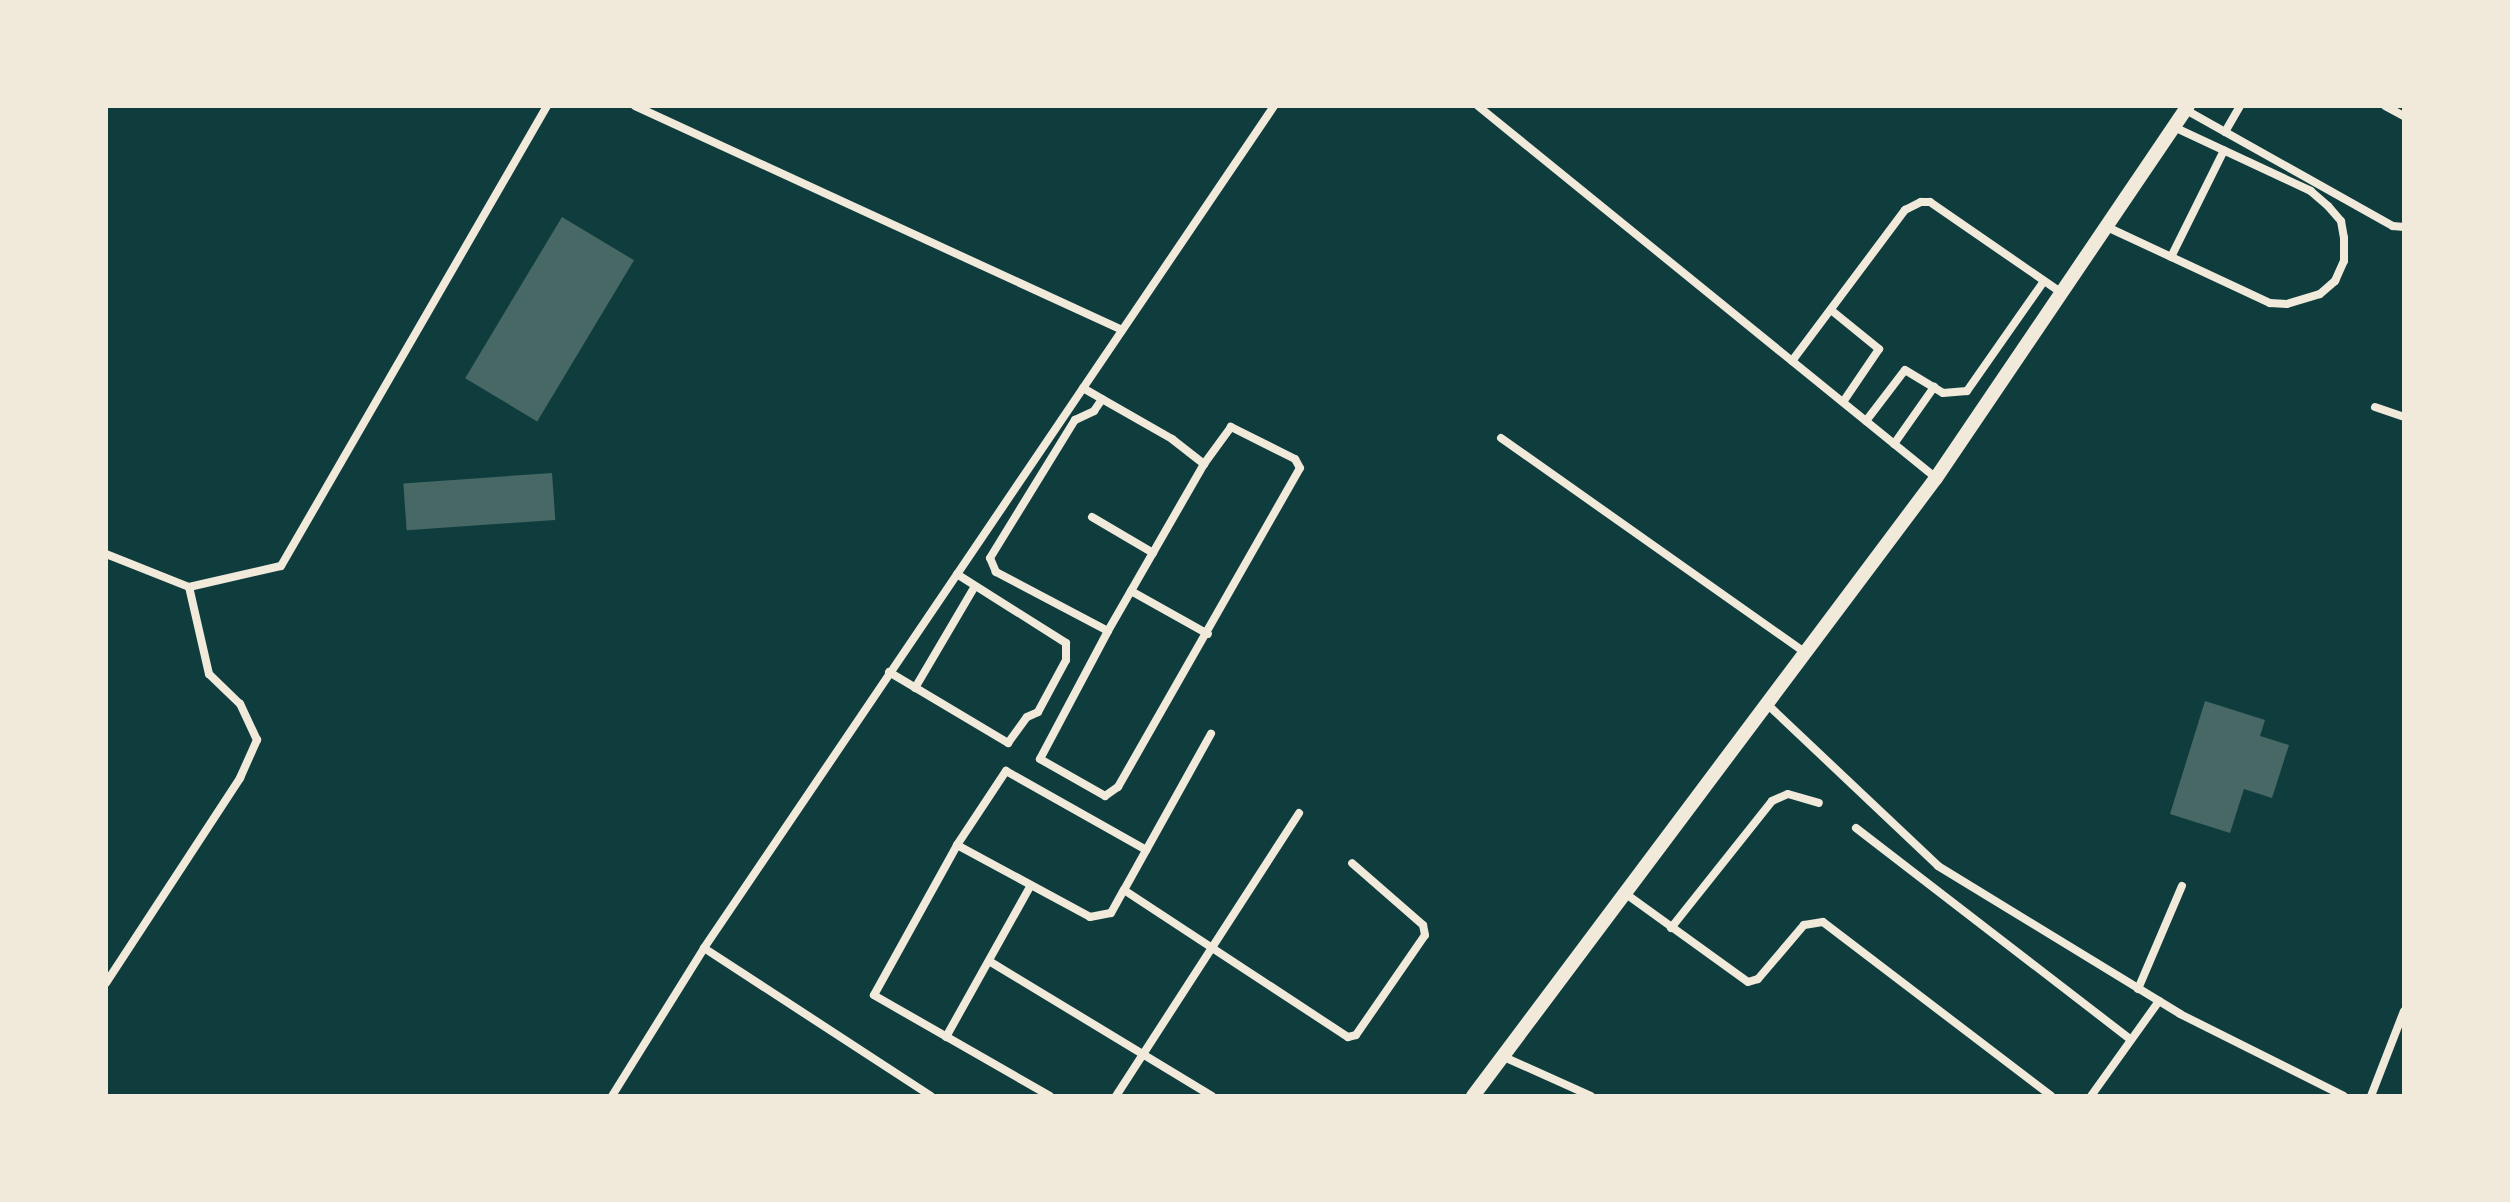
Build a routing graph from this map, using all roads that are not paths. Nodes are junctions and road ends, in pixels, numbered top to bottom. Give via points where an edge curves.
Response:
1 (547, 106) edge
2 (635, 106) edge
3 (1274, 106) edge
4 (1478, 106) edge
5 (2240, 106) edge
6 (2385, 106) edge
7 (2187, 108) edge
8 (2404, 116) edge
9 (2174, 127) junction
10 (2225, 132) junction
11 (2224, 150) junction
12 (2107, 227) junction
13 (2404, 227) edge
14 (2171, 257) junction
15 (2044, 281) junction
16 (2062, 293) junction
17 (1831, 310) junction
18 (2011, 328) junction
19 (1122, 330) junction
20 (2029, 341) junction
21 (1792, 361) junction
22 (1934, 387) junction
23 (1083, 388) junction
24 (1102, 399) junction
25 (1843, 402) junction
26 (2375, 407) dead end
27 (2404, 417) edge
28 (1866, 421) junction
29 (1501, 438) dead end
30 (1894, 444) junction
31 (1204, 464) junction
32 (1936, 478) junction
33 (1092, 517) dead end
34 (1153, 553) junction
35 (106, 554) edge
36 (957, 574) junction
37 (975, 586) junction
38 (189, 587) junction
39 (1131, 591) junction
40 (1108, 631) junction
41 (1208, 634) junction
42 (1806, 654) junction
43 (889, 672) junction
44 (915, 688) junction
45 (1768, 705) junction
46 (1211, 734) dead end
47 (1819, 803) dead end
48 (1299, 813) dead end
49 (1856, 828) dead end
50 (957, 845) junction
51 (1146, 850) junction
52 (1352, 863) dead end
53 (2182, 886) dead end
54 (1030, 887) junction
55 (1124, 890) junction
56 (1626, 894) junction
57 (1671, 928) junction
58 (1213, 946) junction
59 (704, 948) junction
60 (989, 961) junction
61 (106, 983) edge
62 (2138, 989) junction
63 (2159, 1001) junction
64 (2404, 1011) edge
65 (946, 1037) junction
66 (2131, 1040) junction
67 (1143, 1053) junction
68 (1504, 1057) junction
69 (612, 1096) edge
70 (931, 1096) edge
71 (1050, 1096) edge
72 (1116, 1096) edge
73 (1212, 1096) edge
74 (1473, 1096) edge
75 (1591, 1096) edge
76 (2051, 1096) edge
77 (2091, 1096) edge
78 (2344, 1096) edge
79 (2371, 1096) edge

1 - 38 street via 281,566
2 - 19 street
3 - 19 street
4 - 21 street
5 - 10 street
6 - 8 street
7 - 9 street
7 - 10 street
9 - 11 street
9 - 12 street
10 - 13 street via 2393,226
11 - 14 street
11 - 14 street via 2311,191 2341,221 2344,261 2335,281 2320,294 2270,303
12 - 14 street
12 - 16 street
15 - 16 street
15 - 17 street via 1930,202 1921,202 1905,210
15 - 18 street
16 - 20 street
17 - 21 street
17 - 25 street via 1879,349
18 - 20 street
18 - 22 street via 1967,391 1952,395
19 - 23 street
20 - 32 street
21 - 25 street
22 - 28 street via 1905,370
22 - 30 street
23 - 24 street
23 - 36 street
24 - 31 street
24 - 40 street via 1094,411 1075,420 990,558 996,572
25 - 28 street
26 - 27 street
28 - 30 street
29 - 42 street
30 - 32 street
31 - 34 street
31 - 41 street via 1231,427 1295,459 1300,468
32 - 42 street
33 - 34 street
34 - 39 street
35 - 38 street
36 - 37 street
36 - 43 street
37 - 44 street
37 - 44 street via 1066,643 1066,660 1038,712 1027,717 1008,743
38 - 61 street via 209,674 240,704 257,740 240,778
39 - 40 street
39 - 41 street
40 - 41 street via 1040,759 1105,796 1118,787
42 - 45 street
43 - 44 street
43 - 59 street
45 - 56 street
45 - 62 street via 1938,866
46 - 51 street
47 - 57 street via 1788,794 1772,801
48 - 58 street
49 - 66 street
50 - 51 street via 1006,771
50 - 54 street
50 - 65 street via 874,991 876,998
51 - 55 street
52 - 58 street via 1423,925 1425,935 1356,1035 1339,1033
53 - 62 street
54 - 55 street via 1101,918 1111,913
54 - 60 street
55 - 58 street
56 - 57 street
56 - 68 street
57 - 76 street via 1748,982 1758,979 1804,925 1823,922
58 - 67 street
59 - 69 street
59 - 70 street
60 - 65 street
60 - 67 street
62 - 63 street
63 - 66 street
63 - 78 street
64 - 79 street
65 - 71 street
66 - 77 street
67 - 72 street
67 - 73 street
68 - 74 street
68 - 75 street

